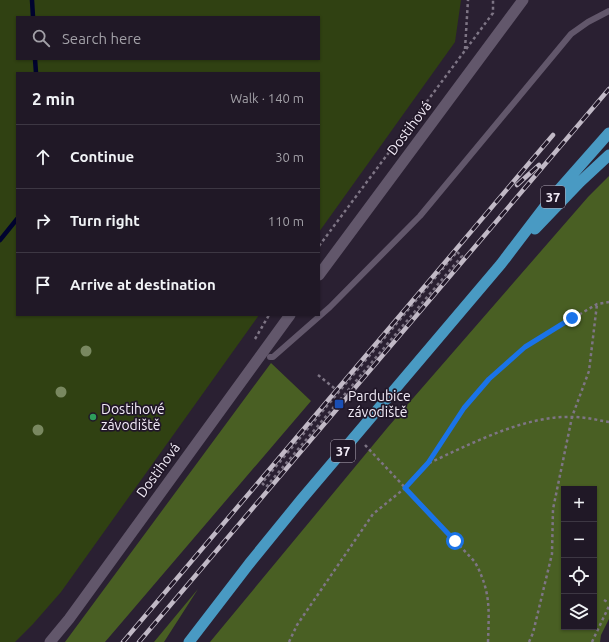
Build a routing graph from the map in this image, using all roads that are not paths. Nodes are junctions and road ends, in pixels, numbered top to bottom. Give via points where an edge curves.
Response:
1 (523, 0) edge
2 (609, 11) edge
3 (609, 133) edge
4 (609, 155) edge
5 (501, 264) junction
6 (320, 274) edge
7 (289, 316) edge
8 (270, 357) dead end
9 (50, 642) edge
10 (189, 642) edge

1 - 6 street, Dostihová
2 - 8 lane via 571,34 420,216 330,308
3 - 5 main road, 37 via 549,201
4 - 5 main road, 37
5 - 10 main road, 37 via 301,500
7 - 9 street, Dostihová

